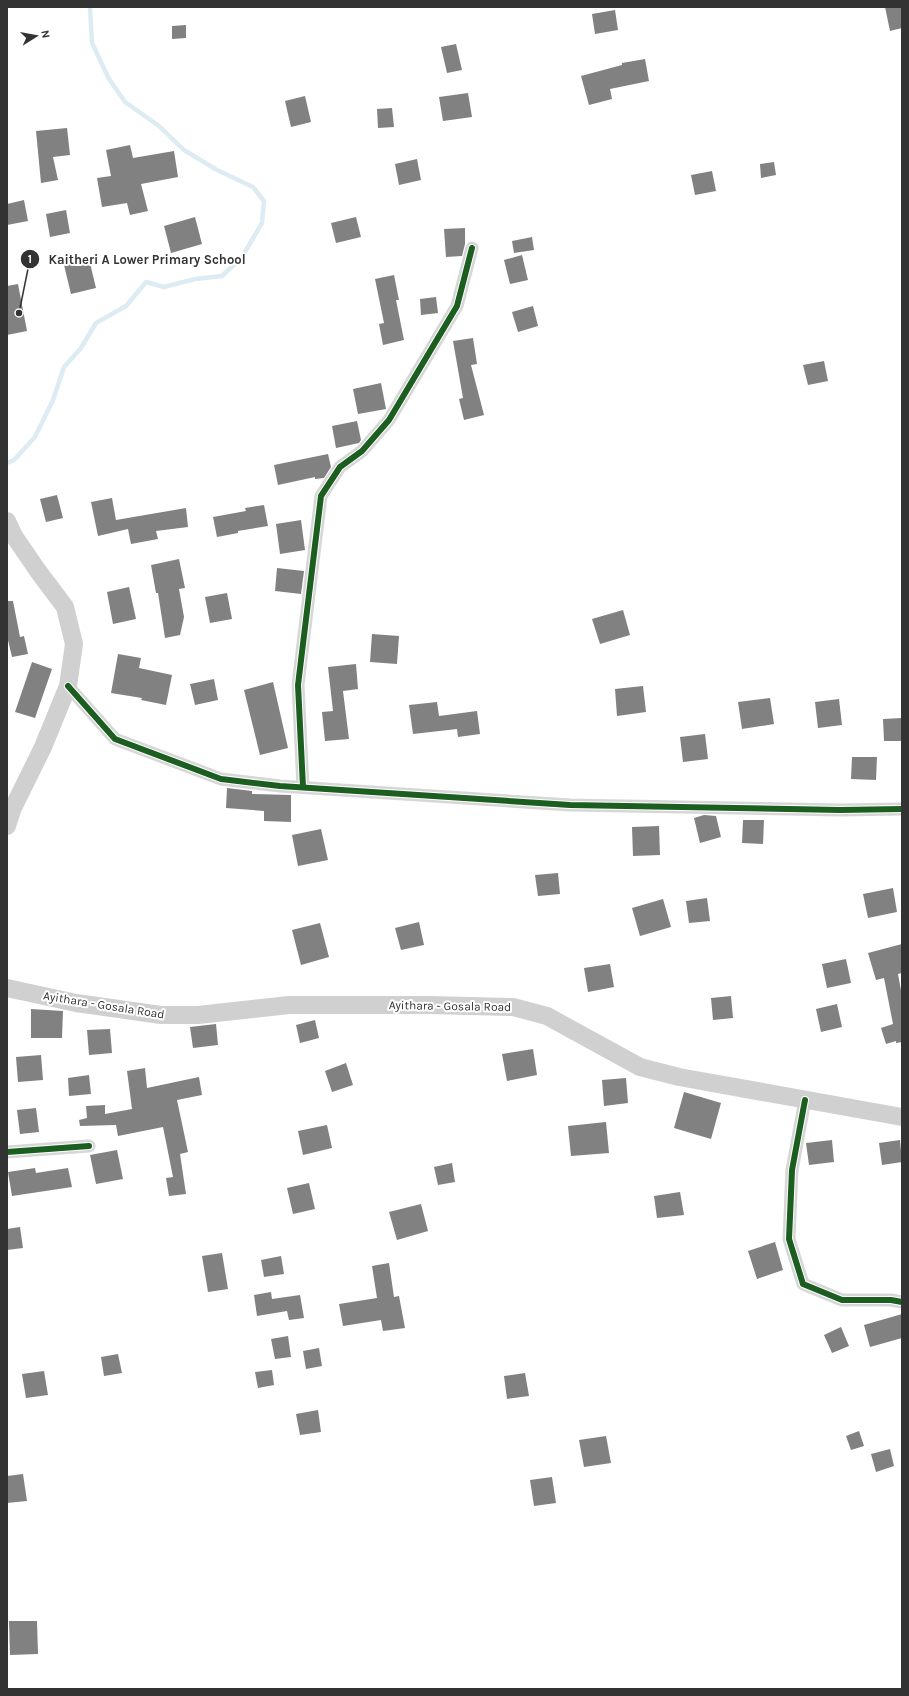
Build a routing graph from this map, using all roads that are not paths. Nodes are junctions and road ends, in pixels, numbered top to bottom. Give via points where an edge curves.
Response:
1 (472, 248) dead end
2 (7, 521) edge
3 (68, 686) junction
4 (303, 788) junction
5 (902, 809) edge
6 (7, 826) edge
7 (7, 988) edge
8 (805, 1100) junction
9 (902, 1117) edge
10 (89, 1146) dead end
11 (7, 1152) edge
12 (902, 1302) edge

1 - 4 street via 457,306 389,420 362,451 340,467 321,496 298,685
2 - 3 main road via 14,536 65,607 74,644
3 - 4 street via 115,739 221,779
3 - 6 main road
4 - 5 street via 570,805
7 - 8 main road, Ayithara - Gosala Road via 76,1003 161,1015 198,1015 288,1005 512,1006 547,1016 640,1068
8 - 9 main road, Ayithara - Gosala Road
8 - 12 street via 792,1170 789,1239 803,1284 842,1300
10 - 11 street

